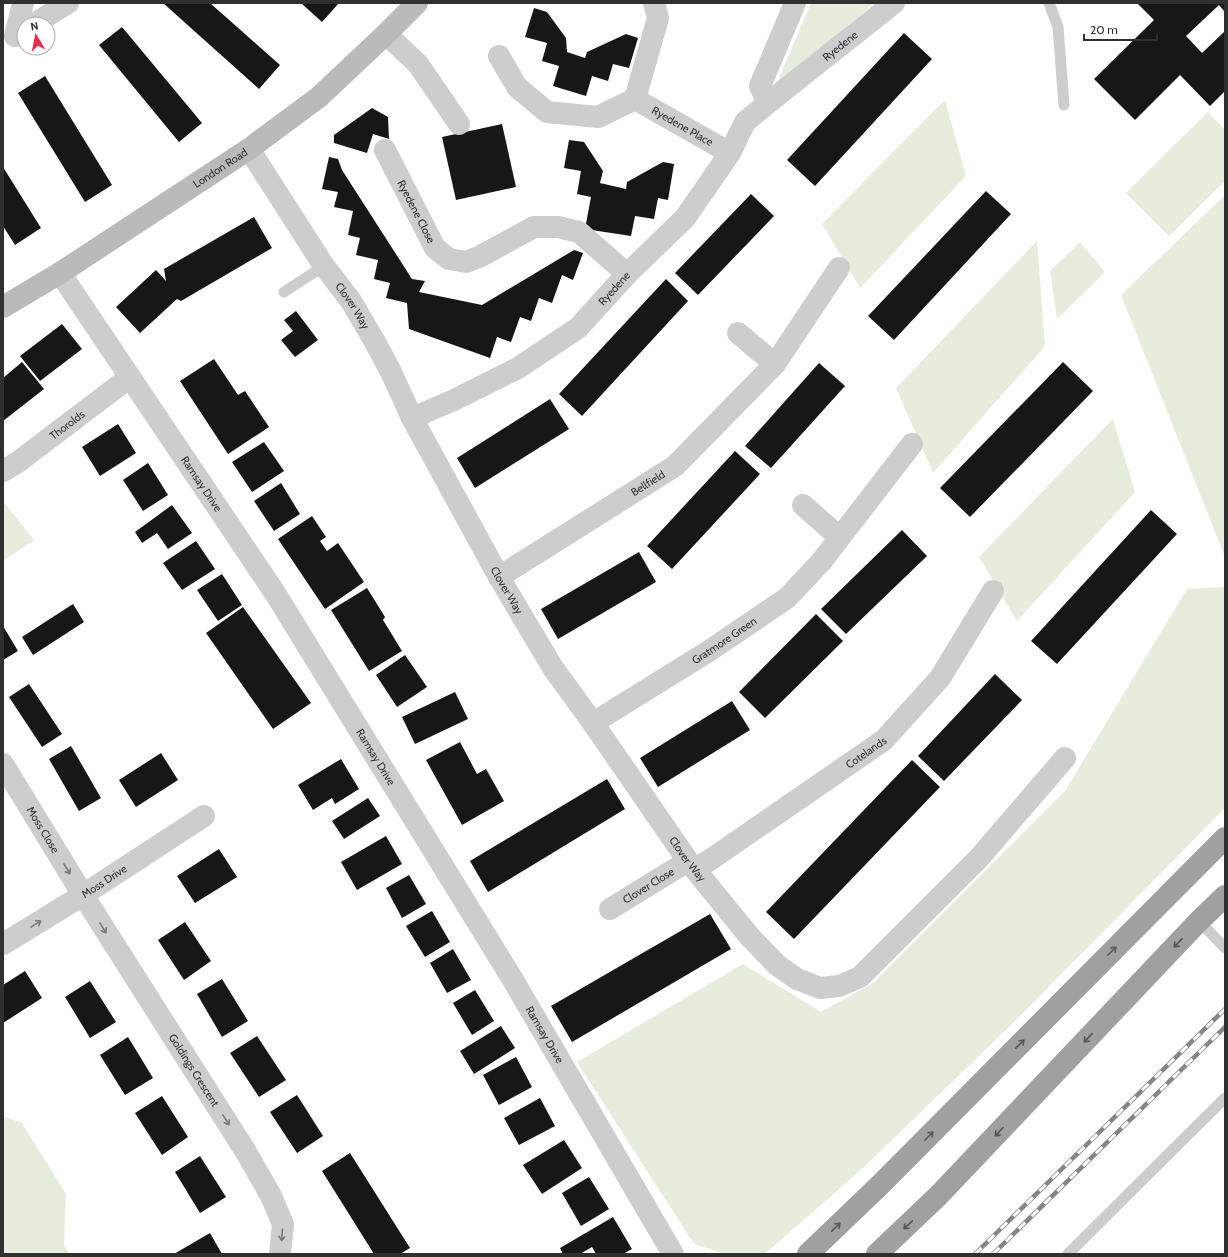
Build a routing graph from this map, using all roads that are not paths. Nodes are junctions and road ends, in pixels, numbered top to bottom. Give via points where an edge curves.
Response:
1 (23, 3) edge
2 (68, 3) edge
3 (418, 3) edge
4 (654, 3) edge
5 (795, 3) edge
6 (894, 3) edge
7 (1049, 3) edge
8 (47, 16) edge
9 (386, 34) junction
10 (14, 36) edge
11 (499, 56) dead end
12 (635, 99) junction
13 (768, 103) junction
14 (1064, 105) dead end
15 (459, 124) dead end
16 (249, 149) junction
17 (385, 150) dead end
18 (730, 153) junction
19 (324, 266) junction
20 (839, 268) dead end
21 (60, 273) junction
22 (627, 274) junction
23 (284, 292) dead end
24 (3, 307) edge
25 (738, 333) dead end
26 (775, 364) junction
27 (130, 377) junction
28 (412, 418) junction
29 (912, 444) dead end
30 (3, 471) edge
31 (803, 505) dead end
32 (839, 537) junction
33 (499, 576) junction
34 (993, 591) dead end
35 (593, 723) junction
36 (1065, 758) dead end
37 (3, 764) edge
38 (204, 816) dead end
39 (1225, 838) edge
40 (691, 865) junction
41 (83, 895) junction
42 (1225, 896) edge
43 (610, 909) dead end
44 (1198, 922) junction
45 (3, 944) edge
46 (1225, 948) edge
47 (1225, 1098) edge
48 (280, 1254) edge
49 (672, 1254) edge
50 (808, 1254) edge
51 (877, 1254) edge
52 (1068, 1254) edge

1 - 10 street
2 - 8 street
3 - 9 main road, London Road
4 - 12 street via 658,18
5 - 13 street via 760,86
6 - 13 street, Ryedene
7 - 14 lane via 1058,27
9 - 15 street via 418,64
9 - 16 main road, London Road via 319,96
11 - 12 street via 517,87 547,112 598,117
12 - 18 street, Ryedene Place
13 - 18 street, Ryedene via 745,122
16 - 19 street, Clover Way
16 - 21 main road, London Road
17 - 22 street, Ryedene Close via 435,248 449,259 466,262 534,227 558,227 579,232
18 - 22 street, Ryedene via 685,218
19 - 23 lane
19 - 28 street, Clover Way via 351,301 375,342
20 - 26 street, Bellfield
21 - 24 main road, London Road
21 - 27 street, Ramsay Drive
22 - 28 street, Ryedene via 578,328 518,368
25 - 26 street
26 - 33 street, Bellfield via 675,466
27 - 30 street, Thorolds
27 - 49 street, Ramsay Drive via 287,613 509,974
28 - 33 street, Clover Way
29 - 32 street, Gratmore Green
31 - 32 street
32 - 35 street, Gratmore Green via 821,562 787,598 709,651
33 - 35 street, Clover Way via 552,668
34 - 40 street, Cotelands via 940,678 884,740 710,860
35 - 40 street, Clover Way
36 - 40 street, Clover Way via 979,858 860,977 839,986 820,988 797,979 777,965 750,937
37 -> 41 street, Moss Close
38 - 41 street, Moss Drive
50 -> 39 highway via 880,1185
40 - 43 street, Clover Close
45 -> 41 street, Moss Drive
41 -> 48 street, Goldings Crescent via 246,1152 271,1196 283,1224
42 - 44 highway
44 - 46 lane
44 -> 51 highway via 938,1196
47 - 52 lane

